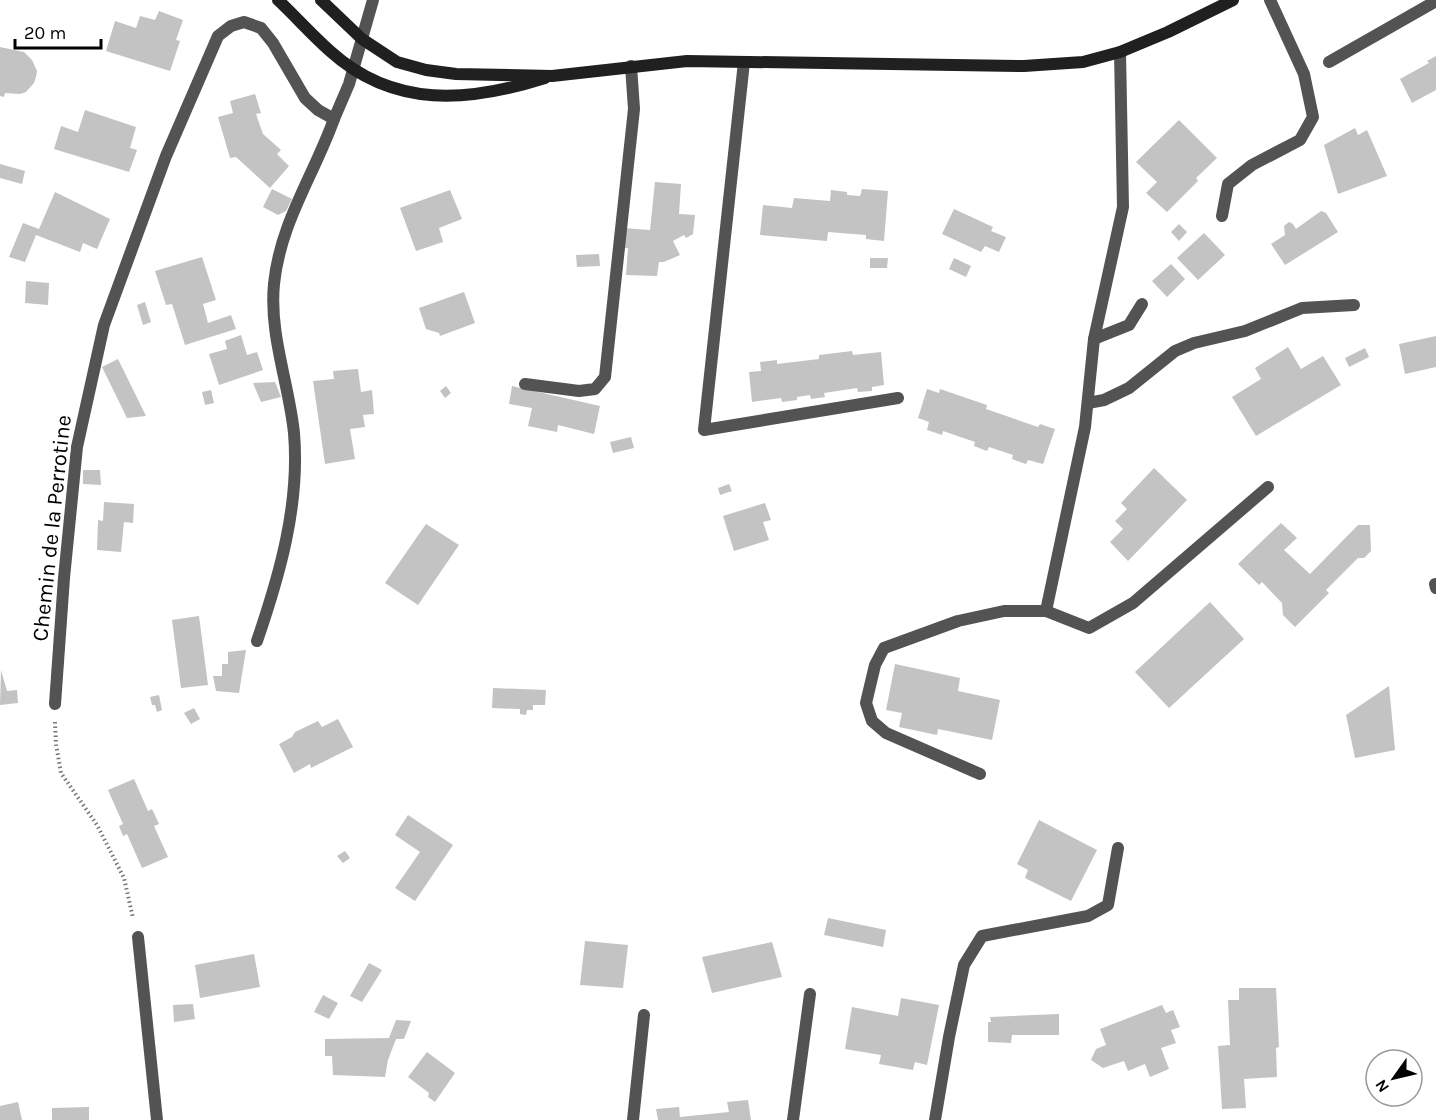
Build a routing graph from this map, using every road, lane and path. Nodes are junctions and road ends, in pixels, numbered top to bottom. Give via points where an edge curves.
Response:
1 (278, 0) edge
2 (321, 0) edge
3 (373, 0) edge
4 (1233, 0) edge
5 (1270, 0) edge
6 (1436, 1) edge
7 (362, 39) junction
8 (1120, 52) junction
9 (744, 62) junction
10 (1329, 62) dead end
11 (630, 66) junction
12 (354, 70) junction
13 (552, 76) junction
14 (334, 119) junction
15 (1222, 216) dead end
16 (1142, 304) dead end
17 (1354, 305) dead end
18 (1094, 339) junction
19 (525, 384) dead end
20 (897, 398) dead end
21 (1088, 403) junction
22 (1268, 486) dead end
23 (1046, 611) junction
24 (257, 641) dead end
25 (55, 704) joint
26 (980, 774) dead end
27 (1118, 848) dead end
28 (138, 937) joint
29 (810, 994) dead end
30 (644, 1015) dead end
31 (157, 1120) edge
32 (633, 1120) edge
33 (792, 1120) edge
34 (935, 1120) edge

1 - 12 street via 330,52
2 - 7 street
3 - 7 street
4 - 8 street
5 - 15 street via 1304,74 1312,117 1300,140 1252,165 1228,184
6 - 10 street
7 - 12 street
7 - 13 street via 397,62 426,70
8 - 9 street via 1083,62 1024,66
8 - 18 street via 1123,207
9 - 11 street
9 - 20 street via 704,430
11 - 13 street
11 - 19 street via 634,109 605,377 595,389 579,391
12 - 13 street via 384,86 458,97
12 - 14 street
14 - 24 street via 287,228 274,282 273,305 294,432 295,476 285,550
14 - 25 street, Chemin de la Perrotine via 305,98 261,28 244,22 218,36 166,156 104,325 77,447
16 - 18 street via 1129,325
17 - 21 street via 1302,308 1245,331 1175,351 1129,388
18 - 21 street
21 - 23 street
22 - 23 street via 1133,603 1089,628
23 - 26 street via 1004,611 958,621 884,648 875,665 866,703 872,721 886,733
25 - 28 path via 61,773 97,825 124,878
27 - 34 street via 1108,905 1088,916 982,936 964,965
28 - 31 street
29 - 33 street
30 - 32 street

